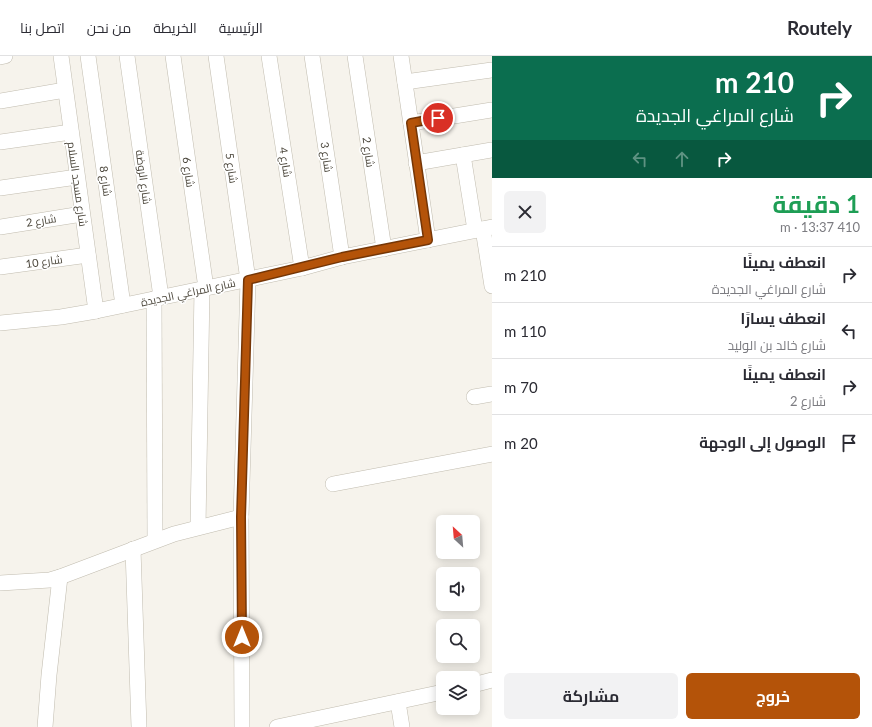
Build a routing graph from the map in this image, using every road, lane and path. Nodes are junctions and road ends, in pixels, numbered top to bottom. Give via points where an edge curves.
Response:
1 (5, 56) edge
2 (61, 56) edge
3 (88, 56) edge
4 (127, 56) edge
5 (173, 56) edge
6 (216, 56) edge
7 (270, 56) edge
8 (312, 56) edge
9 (355, 56) edge
10 (401, 56) edge
11 (0, 57) edge
12 (492, 70) edge
13 (405, 82) junction
14 (65, 90) junction
15 (0, 101) edge
16 (492, 110) edge
17 (411, 123) junction
18 (71, 132) junction
19 (0, 142) edge
20 (492, 150) edge
21 (463, 155) junction
22 (416, 164) junction
23 (77, 177) junction
24 (0, 188) edge
25 (82, 214) junction
26 (0, 227) edge
27 (483, 229) edge
28 (428, 240) junction
29 (384, 249) junction
30 (88, 255) junction
31 (342, 257) junction
32 (0, 266) edge
33 (302, 268) junction
34 (248, 280) junction
35 (492, 286) edge
36 (204, 289) junction
37 (157, 298) junction
38 (123, 305) junction
39 (96, 311) junction
40 (0, 323) edge
41 (492, 394) edge
42 (474, 397) dead end
43 (492, 454) edge
44 (333, 484) dead end
45 (241, 517) junction
46 (198, 527) junction
47 (154, 540) junction
48 (132, 549) junction
49 (60, 577) junction
50 (0, 583) edge
51 (492, 680) edge
52 (480, 683) edge
53 (436, 694) edge
54 (398, 702) junction
55 (326, 722) edge
56 (46, 727) edge
57 (139, 727) edge
58 (242, 727) edge
59 (277, 727) edge
60 (402, 727) edge

1 - 11 street
2 - 14 street, شارع مسجد السلام
3 - 38 street, شارع 8
4 - 37 street, شارع الروضة
5 - 36 street, شارع 6
6 - 34 street, شارع 5
7 - 33 street, شارع 4
8 - 31 street, شارع 3
9 - 29 street, شارع 2
10 - 13 street
12 - 13 street
13 - 17 street
14 - 15 street
14 - 18 street, شارع مسجد السلام
16 - 17 street
17 - 22 street
18 - 19 street
18 - 23 street, شارع مسجد السلام
20 - 21 street
21 - 22 street
21 - 27 street
22 - 28 street
23 - 24 street
23 - 25 street, شارع مسجد السلام
25 - 26 street, شارع 2
25 - 30 street, شارع مسجد السلام
27 - 28 street, شارع المراغي الجديدة
27 - 35 street
28 - 29 street, شارع المراغي الجديدة
29 - 31 street, شارع المراغي الجديدة
30 - 32 street, شارع 10
30 - 39 street, شارع مسجد السلام
31 - 33 street, شارع المراغي الجديدة
33 - 34 street, شارع المراغي الجديدة
34 - 36 street, شارع المراغي الجديدة
34 - 45 street, شارع 5
36 - 37 street, شارع المراغي الجديدة
36 - 46 street, شارع 6
37 - 38 street, شارع المراغي الجديدة
37 - 47 street, شارع الروضة
38 - 39 street, شارع المراغي الجديدة
39 - 40 street, شارع المراغي الجديدة
41 - 42 street
43 - 44 street
45 - 46 street
45 - 58 street, شارع 5
46 - 47 street
47 - 48 street
48 - 49 street
48 - 57 street
49 - 50 street
49 - 56 street
51 - 52 street
53 - 54 street
54 - 55 street
54 - 60 street
55 - 59 street

